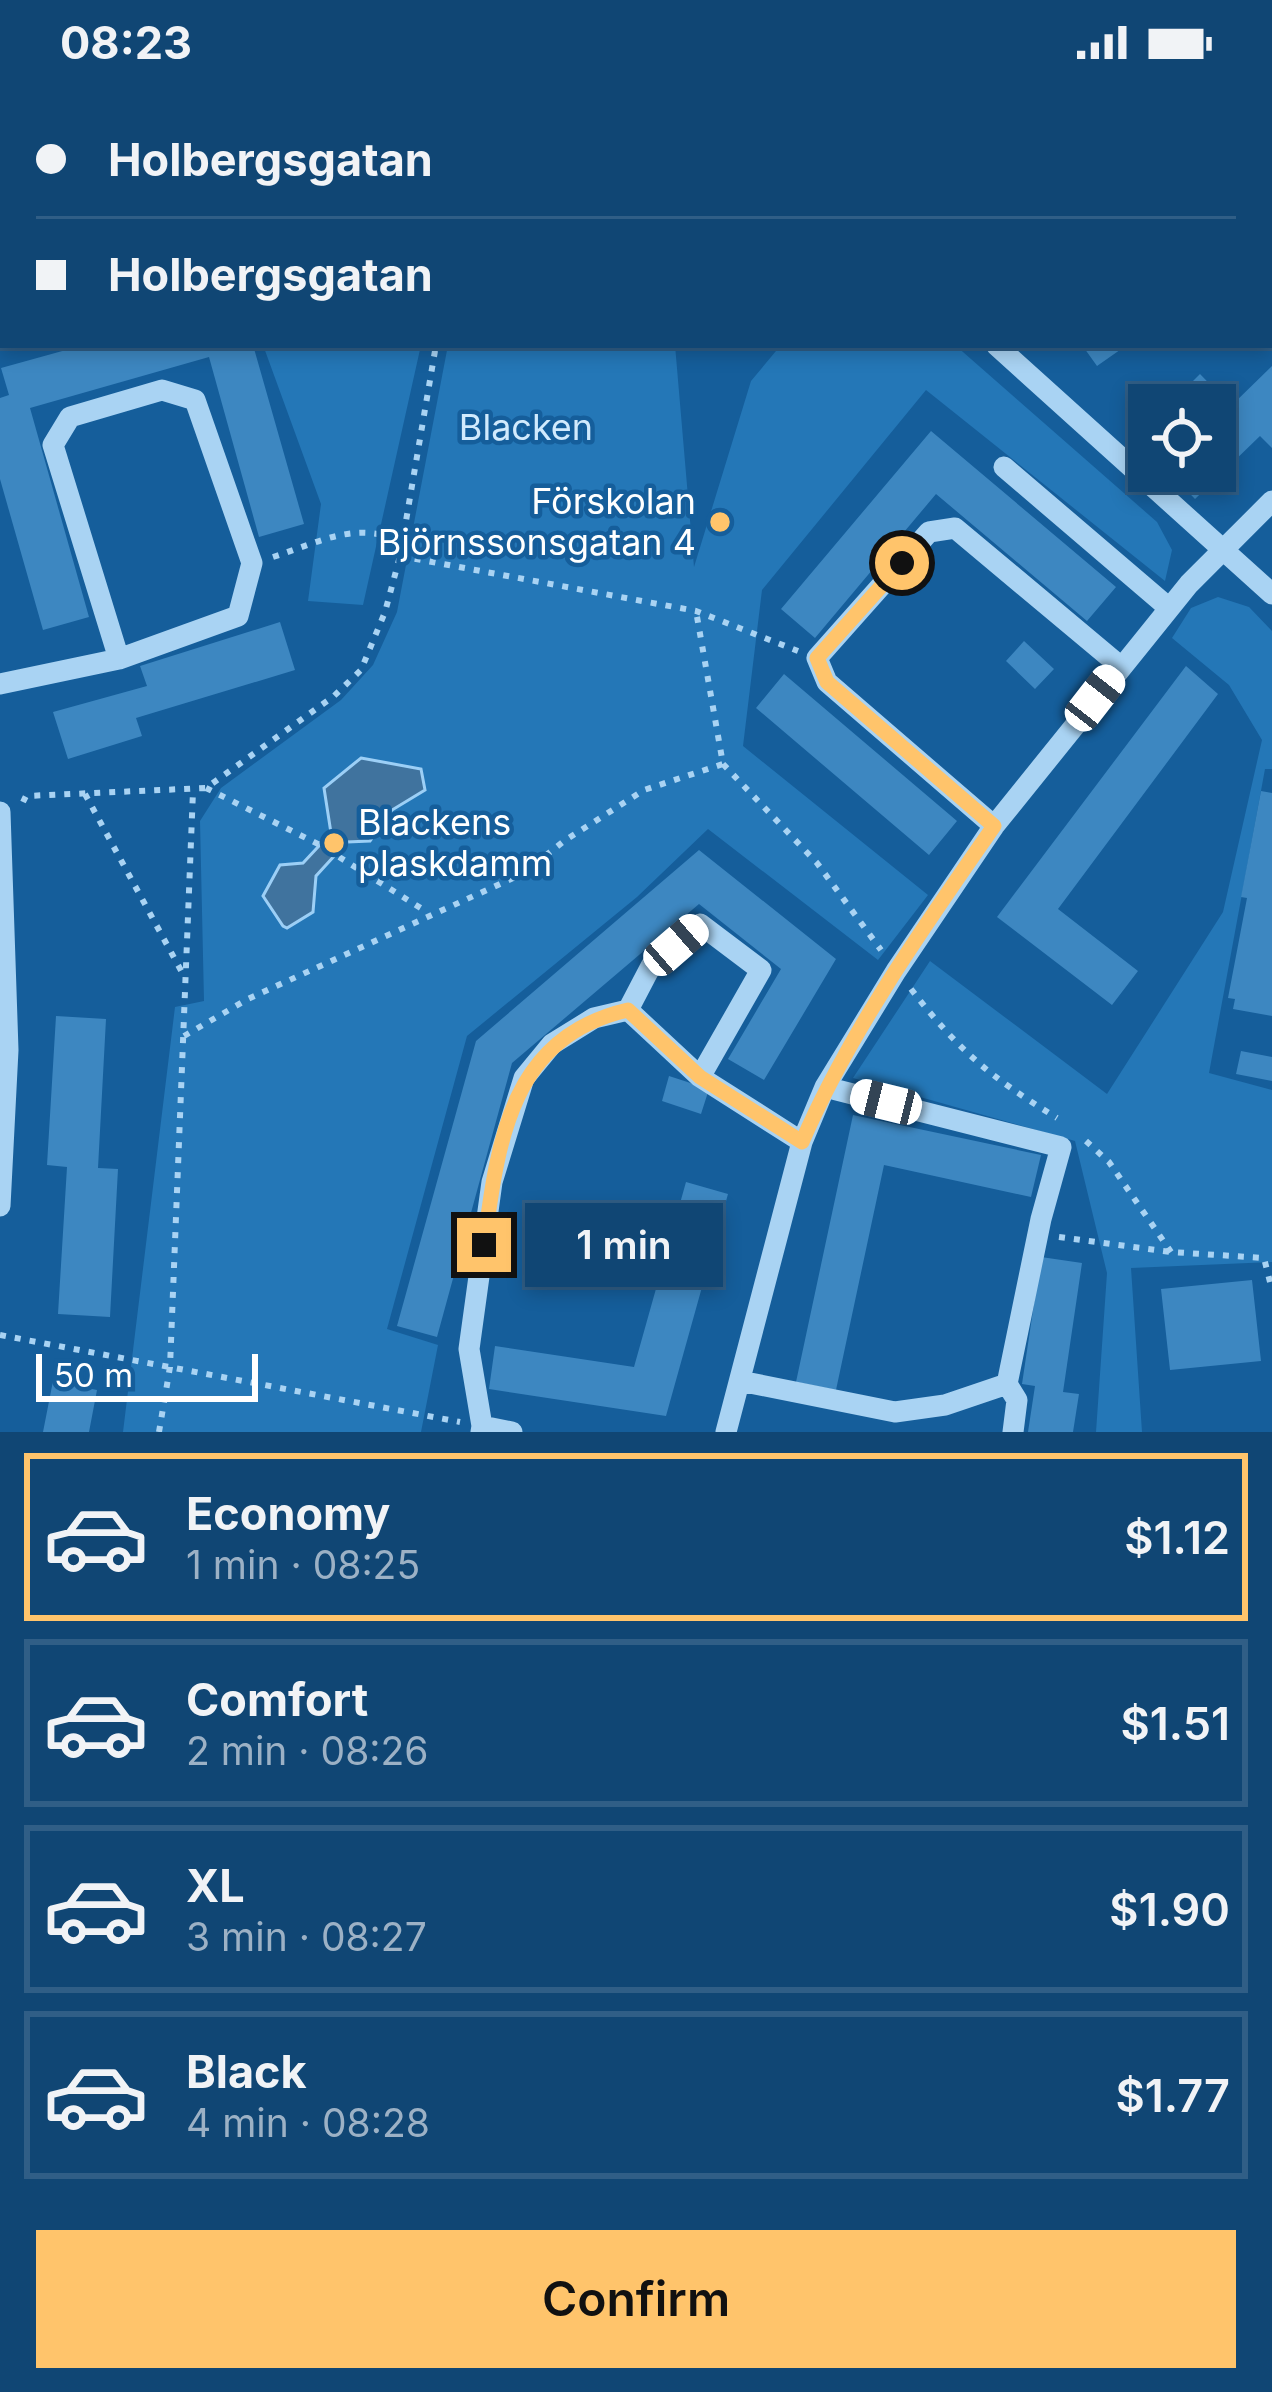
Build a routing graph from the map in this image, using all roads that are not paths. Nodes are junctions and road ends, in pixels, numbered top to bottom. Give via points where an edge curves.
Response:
1 (999, 348) edge
2 (1004, 467) dead end
3 (1272, 501) edge
4 (1222, 549) junction
5 (1272, 594) edge
6 (1169, 608) junction
7 (119, 659) junction
8 (1120, 665) junction
9 (0, 685) edge
10 (0, 812) edge
11 (994, 826) junction
12 (1, 832) edge
13 (628, 1010) junction
14 (700, 1077) junction
15 (825, 1087) junction
16 (802, 1142) junction
17 (0, 1206) edge
18 (740, 1382) junction
19 (1007, 1384) junction
20 (481, 1429) edge
21 (512, 1432) edge
22 (726, 1432) edge
23 (1013, 1432) edge

1 - 4 street
2 - 6 street
3 - 4 street
4 - 5 street
4 - 6 street
6 - 8 street
7 - 7 street via 238,616 252,563 195,400 162,390 70,417 53,445
7 - 9 street
8 - 11 street
8 - 11 street via 955,527 929,532 817,658 827,682
10 - 12 street
11 - 15 street
12 - 17 street via 8,1050
13 - 14 street
13 - 14 street via 651,966 700,924 761,970
13 - 20 street via 593,1018 552,1044 524,1078 492,1182 470,1349
14 - 16 street
15 - 16 street
15 - 19 street via 1061,1147
16 - 18 street
18 - 19 street via 895,1412
18 - 22 street
19 - 23 street via 1018,1400
20 - 21 street

